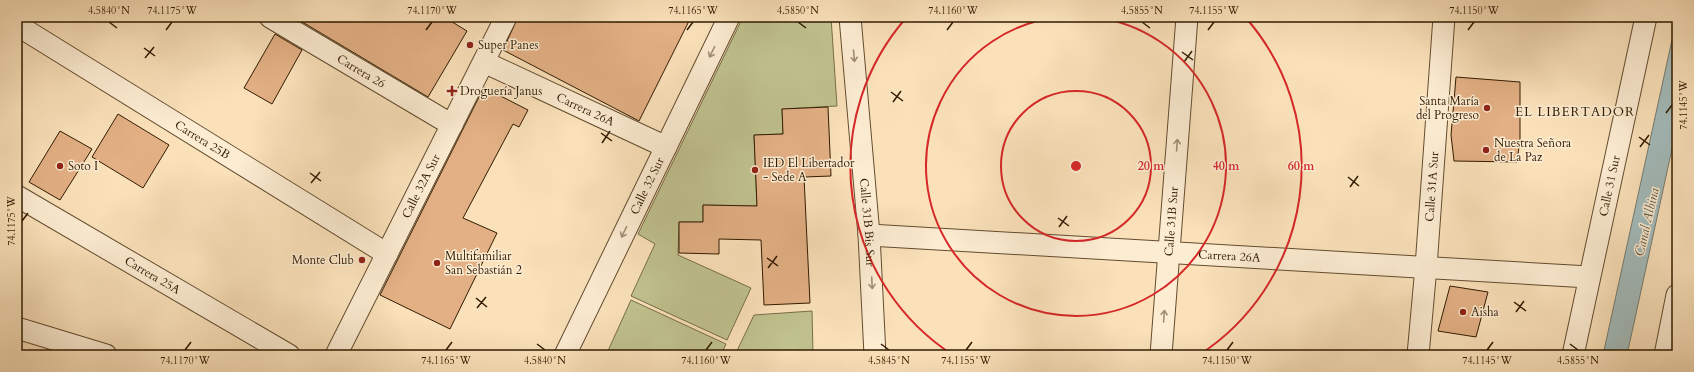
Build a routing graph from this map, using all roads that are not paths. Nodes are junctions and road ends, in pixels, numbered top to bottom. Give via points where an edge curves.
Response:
1 (270, 17) edge
2 (506, 17) edge
3 (729, 17) edge
4 (850, 17) edge
5 (1187, 17) edge
6 (1444, 17) edge
7 (1646, 17) edge
8 (17, 25) edge
9 (484, 62) junction
10 (452, 125) junction
11 (666, 147) junction
12 (17, 196) edge
13 (869, 235) junction
14 (1169, 252) junction
15 (387, 254) junction
16 (1426, 267) junction
17 (1589, 277) junction
18 (1677, 295) edge
19 (17, 328) edge
20 (78, 351) edge
21 (106, 355) edge
22 (289, 355) edge
23 (336, 355) edge
24 (565, 355) edge
25 (875, 355) edge
26 (1161, 355) edge
27 (1418, 355) edge
28 (1572, 355) edge
29 (1664, 355) edge

1 - 10 street, Carrera 26
2 - 9 street, Calle 32A Sur
3 -> 11 street, Calle 32 Sur
4 -> 13 street, Calle 31B Bis Sur
14 -> 5 street, Calle 31B Sur
6 - 16 street, Calle 31A Sur
7 - 17 street, Calle 31 Sur
8 - 15 street, Carrera 25B
9 - 10 street, Calle 32A Sur
9 - 11 street, Carrera 26A
10 - 15 street, Calle 32A Sur
11 -> 24 street, Calle 32 Sur
12 - 22 street, Carrera 25A
13 - 14 street, Carrera 26A
13 -> 25 street, Calle 31B Bis Sur
14 - 16 street, Carrera 26A
26 -> 14 street, Calle 31B Sur
15 - 23 street, Calle 32A Sur
16 - 17 street, Carrera 26A
16 - 27 street, Calle 31A Sur
17 - 28 street, Calle 31 Sur
18 - 29 street
19 - 20 street
20 - 21 street

